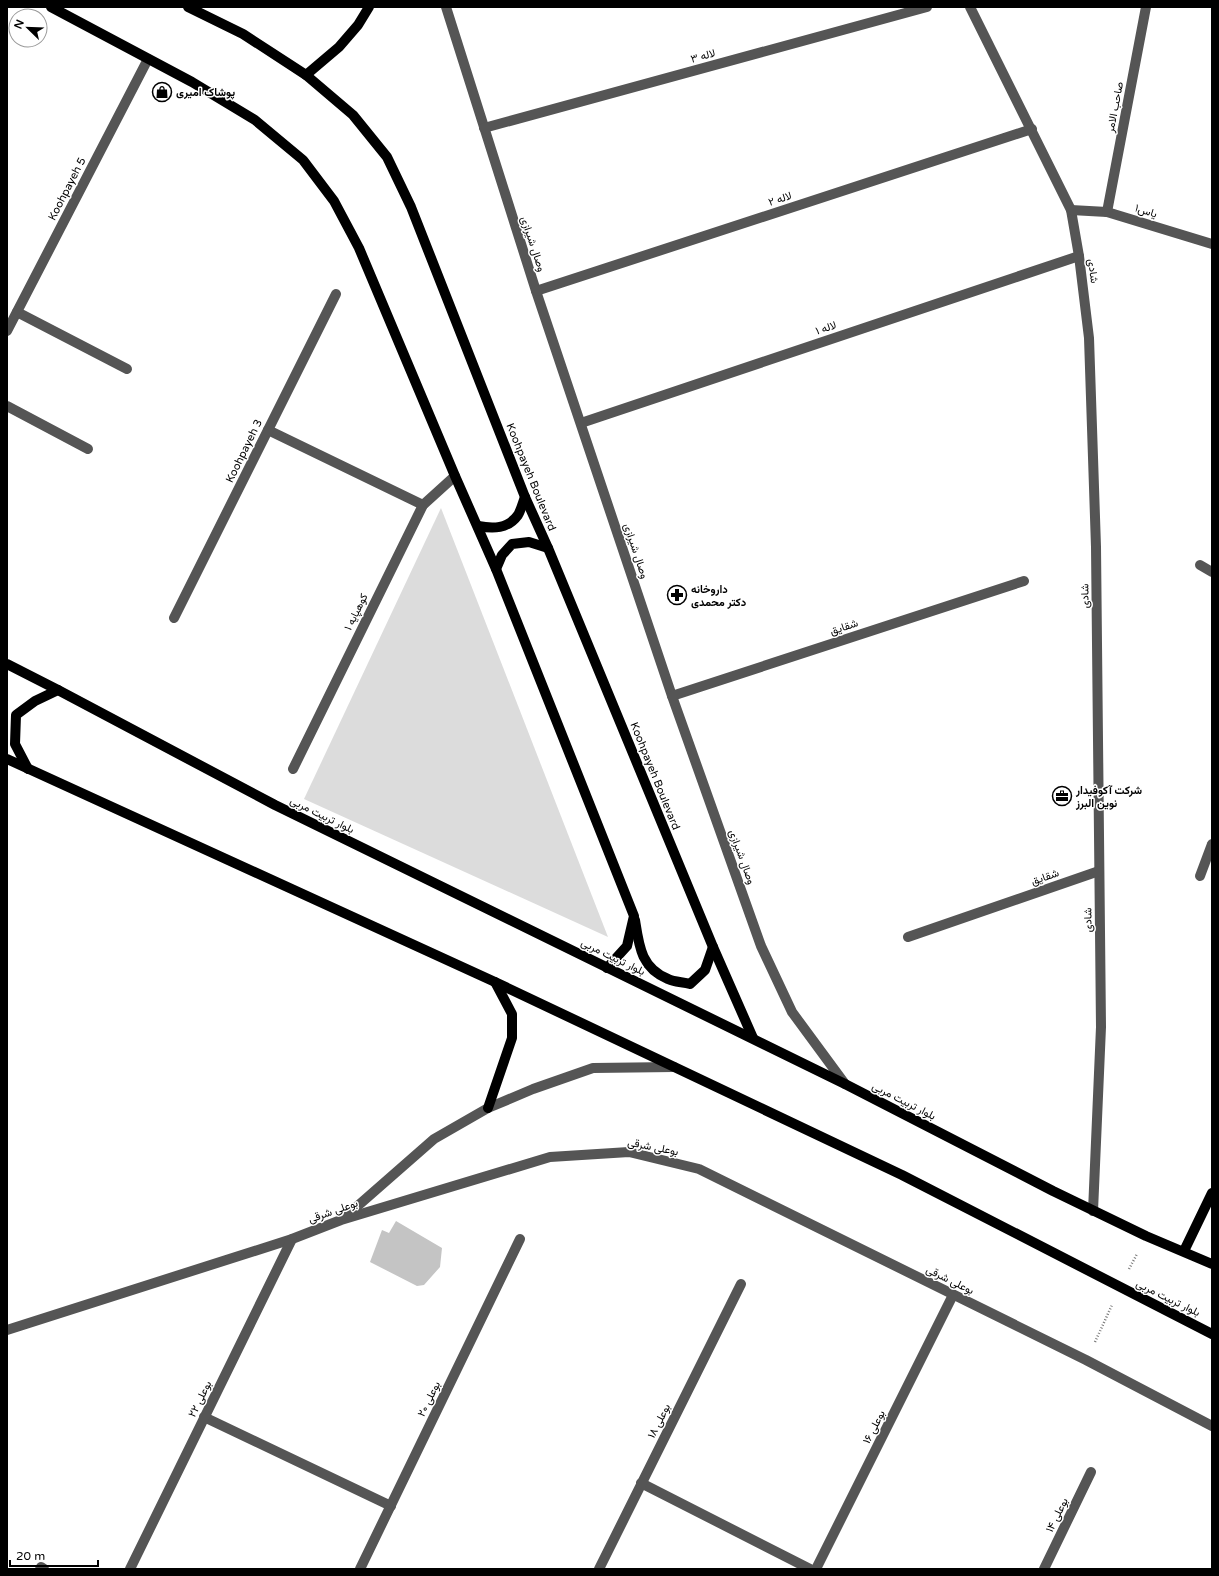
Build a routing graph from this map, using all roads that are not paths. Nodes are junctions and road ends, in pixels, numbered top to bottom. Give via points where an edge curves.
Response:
1 (51, 7) edge
2 (188, 7) edge
3 (370, 7) edge
4 (446, 7) edge
5 (927, 7) edge
6 (970, 7) edge
7 (1146, 7) edge
8 (148, 59) junction
9 (306, 75) junction
10 (484, 128) junction
11 (1032, 129) junction
12 (1071, 210) junction
13 (1107, 212) junction
14 (1212, 244) edge
15 (1079, 256) junction
16 (536, 291) junction
17 (336, 294) dead end
18 (17, 312) junction
19 (7, 331) edge
20 (127, 369) dead end
21 (7, 406) edge
22 (581, 423) junction
23 (268, 430) junction
24 (88, 449) dead end
25 (455, 476) junction
26 (525, 497) junction
27 (423, 504) junction
28 (478, 526) junction
29 (548, 548) junction
30 (1200, 565) dead end
31 (496, 569) junction
32 (1212, 572) edge
33 (1024, 581) dead end
34 (174, 618) dead end
35 (7, 664) edge
36 (58, 690) junction
37 (672, 696) junction
38 (7, 759) edge
39 (28, 769) junction
40 (293, 769) dead end
41 (1212, 844) edge
42 (1099, 871) junction
43 (1200, 876) dead end
44 (634, 916) junction
45 (908, 937) dead end
46 (712, 947) junction
47 (607, 968) junction
48 (495, 982) junction
49 (753, 1038) junction
50 (674, 1067) junction
51 (845, 1084) junction
52 (488, 1108) junction
53 (1212, 1193) edge
54 (1093, 1211) junction
55 (341, 1220) junction
56 (292, 1239) junction
57 (520, 1239) dead end
58 (1184, 1251) junction
59 (1212, 1264) edge
60 (741, 1284) dead end
61 (953, 1295) junction
62 (7, 1330) edge
63 (1212, 1334) edge
64 (204, 1417) junction
65 (1212, 1426) edge
66 (1091, 1472) dead end
67 (641, 1483) junction
68 (391, 1506) junction
69 (40, 1569) edge
70 (44, 1569) edge
71 (130, 1569) edge
72 (360, 1569) edge
73 (599, 1569) edge
74 (810, 1569) edge
75 (816, 1569) edge
76 (1044, 1569) edge

1 - 8 main road
2 - 9 main road, Koohpayeh Boulevard via 243,34
3 - 9 main road via 339,47
4 - 10 street, وصال شیرازی
5 - 10 street, لاله ۳
6 - 11 street, شادی
7 - 13 street, صاحب الامر
8 - 18 street, Koohpayeh 5
8 - 25 main road via 255,120 303,160 334,201 359,248
9 - 26 main road, Koohpayeh Boulevard via 353,116 387,157 412,207
10 - 16 street, وصال شیرازی
11 - 12 street, شادی
11 - 16 street, لاله ۲
12 - 13 street, یاس۱
12 - 15 street, شادی
13 - 14 street, یاس۱
15 - 22 street, لاله ۱
15 - 42 street, شادی via 1089,338 1096,531
16 - 22 street, وصال شیرازی
17 - 23 street, Koohpayeh 3
18 - 19 street, Koohpayeh 5
18 - 20 street
21 - 24 street
22 - 37 street, وصال شیرازی
23 - 27 street
23 - 34 street, Koohpayeh 3
25 - 27 street, کوهپایه ۱
25 - 28 main road
26 - 28 main road via 518,515 506,526
26 - 29 main road, Koohpayeh Boulevard
27 - 40 street, کوهپایه ۱
28 - 31 main road
29 - 31 main road via 529,542 512,544 502,555
29 - 46 main road, Koohpayeh Boulevard
30 - 32 street
31 - 44 main road
33 - 37 street, شقایق
35 - 36 main road, بلوار تربیت مربی
36 - 39 main road via 35,701 16,715 15,744
36 - 47 main road, بلوار تربیت مربی via 275,805
37 - 51 street, وصال شیرازی via 761,946 792,1012
38 - 39 main road, بلوار تربیت مربی
39 - 48 main road, بلوار تربیت مربی
41 - 43 street
42 - 45 street, شقایق
42 - 54 street, شادی via 1101,1027
44 - 46 main road via 639,950 651,969 668,980 690,984 705,970
44 - 47 main road via 626,946
46 - 49 main road, Koohpayeh Boulevard
47 - 49 main road, بلوار تربیت مربی
48 - 50 main road, بلوار تربیت مربی
48 - 52 main road via 512,1014 512,1038
49 - 51 main road, بلوار تربیت مربی
50 - 52 street via 593,1068
50 - 63 main road, بلوار تربیت مربی via 902,1175
51 - 54 main road, بلوار تربیت مربی
52 - 55 street via 434,1139
53 - 58 main road
54 - 58 main road, بلوار تربیت مربی
55 - 56 street, بوعلی شرقی
55 - 61 street, بوعلی شرقی via 550,1157 629,1152 699,1169
56 - 62 street, بوعلی شرقی
56 - 64 street, بوعلی ۲۲
57 - 68 street, بوعلی ۲۰
58 - 59 main road, بلوار تربیت مربی
60 - 67 street, بوعلی ۱۸
61 - 65 street, بوعلی شرقی via 1086,1360
61 - 75 street, بوعلی ۱۶
64 - 68 street
64 - 71 street, بوعلی ۲۲
66 - 76 street, بوعلی ۱۴
67 - 73 street, بوعلی ۱۸
67 - 74 street
68 - 72 street, بوعلی ۲۰
69 - 70 street

